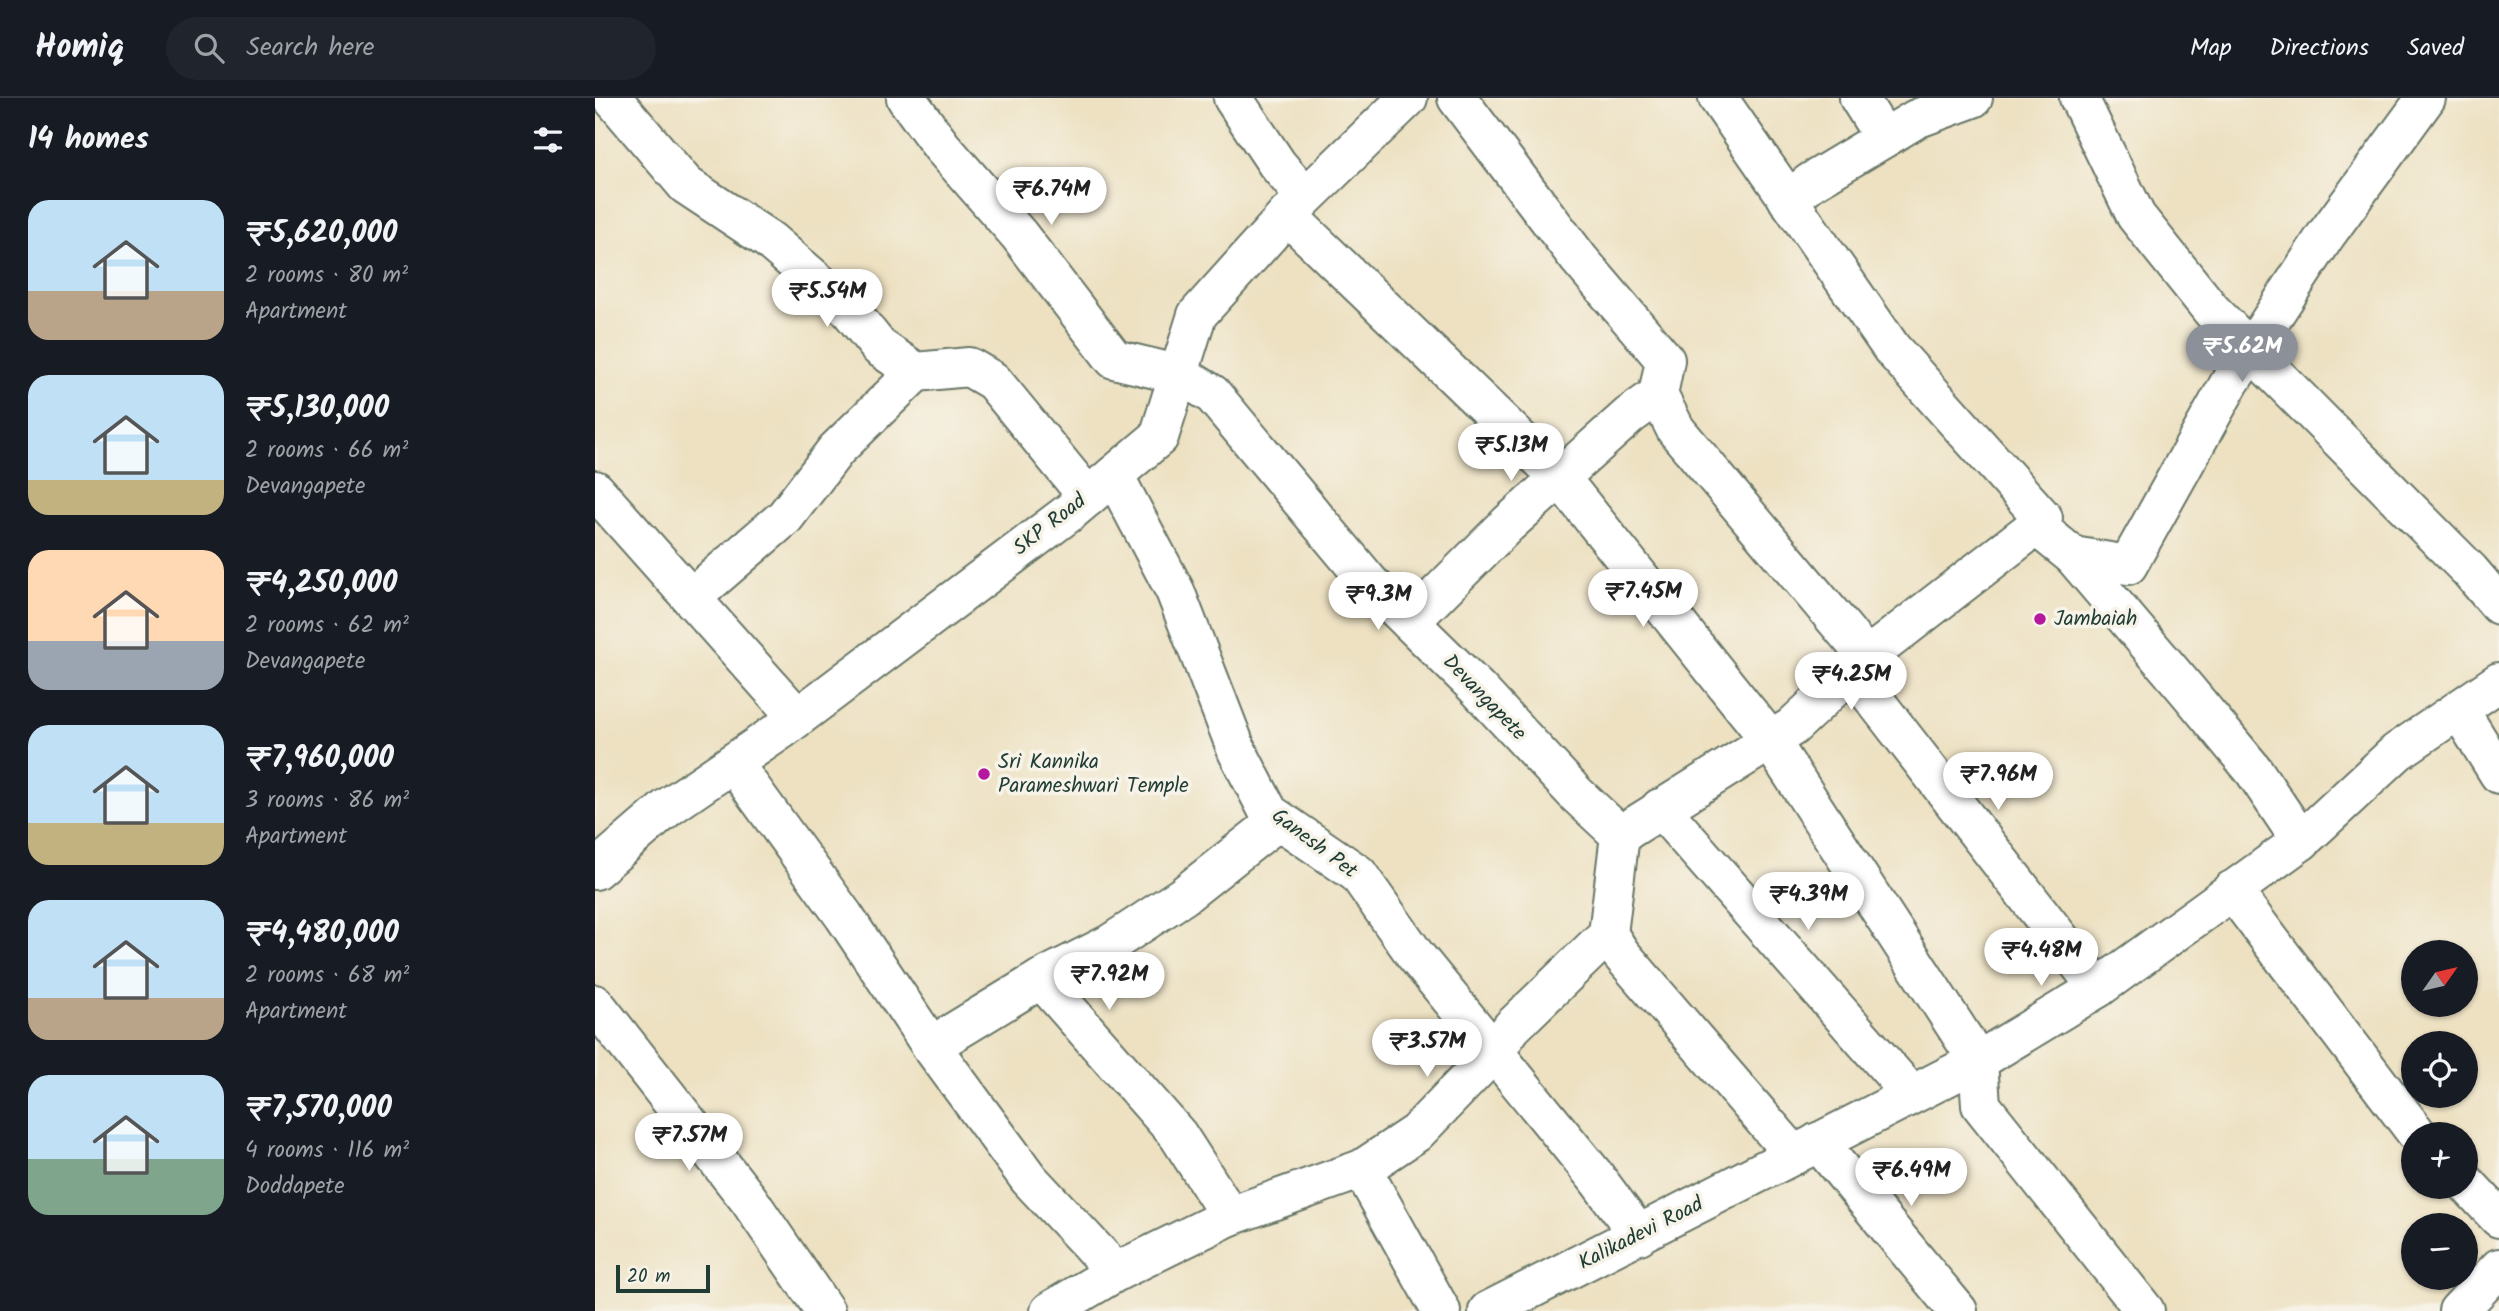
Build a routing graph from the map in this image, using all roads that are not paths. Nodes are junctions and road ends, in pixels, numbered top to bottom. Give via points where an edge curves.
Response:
1 (612, 98) edge
2 (906, 98) edge
3 (1233, 98) edge
4 (1408, 98) edge
5 (1457, 98) edge
6 (1718, 98) edge
7 (1859, 98) edge
8 (1973, 98) edge
9 (2079, 98) edge
10 (2426, 98) edge
11 (1884, 138) junction
12 (1788, 200) junction
13 (1296, 206) junction
14 (2250, 350) junction
15 (916, 372) junction
16 (1181, 375) junction
17 (1658, 395) junction
18 (1561, 479) junction
19 (1101, 486) junction
20 (595, 490) edge
21 (2036, 526) junction
22 (2073, 556) junction
23 (691, 598) junction
24 (2499, 605) edge
25 (1410, 622) junction
26 (1859, 664) junction
27 (2499, 682) edge
28 (2459, 710) junction
29 (797, 717) junction
30 (1770, 740) junction
31 (733, 763) junction
32 (2499, 774) edge
33 (1660, 808) junction
34 (1279, 820) junction
35 (1620, 835) junction
36 (2301, 841) junction
37 (595, 870) edge
38 (2232, 890) junction
39 (1608, 934) junction
40 (1041, 979) junction
41 (2098, 988) junction
42 (595, 1004) edge
43 (931, 1046) junction
44 (1495, 1051) junction
45 (1978, 1061) junction
46 (1911, 1094) junction
47 (2406, 1122) edge
48 (1806, 1149) junction
49 (1362, 1169) junction
50 (2478, 1196) edge
51 (1230, 1216) junction
52 (2499, 1217) edge
53 (1639, 1235) junction
54 (2499, 1268) edge
55 (1116, 1272) junction
56 (825, 1311) edge
57 (1050, 1311) edge
58 (1441, 1311) edge
59 (1488, 1311) edge
60 (1958, 1311) edge
61 (2145, 1311) edge
62 (2458, 1311) edge

1 - 15 street via 686,185 769,240 848,308 879,347
2 - 16 street, Devangapete via 1114,359
3 - 13 street via 1277,164
4 - 13 street, SKP Road
5 - 17 street via 1579,259 1665,360
6 - 12 street
7 - 11 street
8 - 11 street via 1916,119
9 - 14 street via 2136,216 2212,312
10 - 14 street via 2326,235
11 - 12 street
12 - 21 street via 1892,349 2043,518
13 - 16 street, SKP Road via 1197,315
13 - 18 street
14 - 22 street via 2128,565
14 - 24 street
15 - 19 street, Ganesh Pet via 969,367 993,381
15 - 23 street via 836,450 785,517
16 - 19 street, SKP Road via 1159,437
16 - 25 street, Devangapete via 1212,394 1369,582
17 - 18 street
17 - 26 street via 1676,430
18 - 25 street via 1508,524
18 - 30 street
19 - 29 street, SKP Road
19 - 34 street, Ganesh Pet via 1175,591 1237,751 1269,813
20 - 23 street
21 - 22 street
21 - 26 street
22 - 36 street via 2254,771
23 - 29 street
25 - 35 street, Devangapete
26 - 30 street via 1792,727
26 - 41 street
27 - 28 street, Kalikadevi Road
28 - 32 street
28 - 36 street, Kalikadevi Road via 2397,752
29 - 31 street, SKP Road
30 - 33 street
30 - 45 street
31 - 37 street, SKP Road via 667,808
31 - 43 street
33 - 35 street
33 - 46 street
34 - 40 street via 1182,896 1110,944
34 - 44 street, Ganesh Pet via 1357,874 1415,955
35 - 39 street
36 - 38 street, Kalikadevi Road
38 - 41 street, Kalikadevi Road
38 - 47 street
39 - 44 street via 1512,1027
39 - 48 street via 1621,954
40 - 43 street
40 - 51 street via 1178,1135
41 - 45 street, Kalikadevi Road
42 - 56 street via 749,1200
43 - 55 street via 1030,1179
44 - 49 street via 1416,1133
44 - 53 street, Ganesh Pet
45 - 46 street, Kalikadevi Road
45 - 61 street via 1981,1105
46 - 48 street, Kalikadevi Road
48 - 53 street, Kalikadevi Road
48 - 60 street
49 - 51 street
49 - 58 street
50 - 52 street
51 - 55 street
53 - 59 street, Kalikadevi Road
54 - 62 street
55 - 57 street

